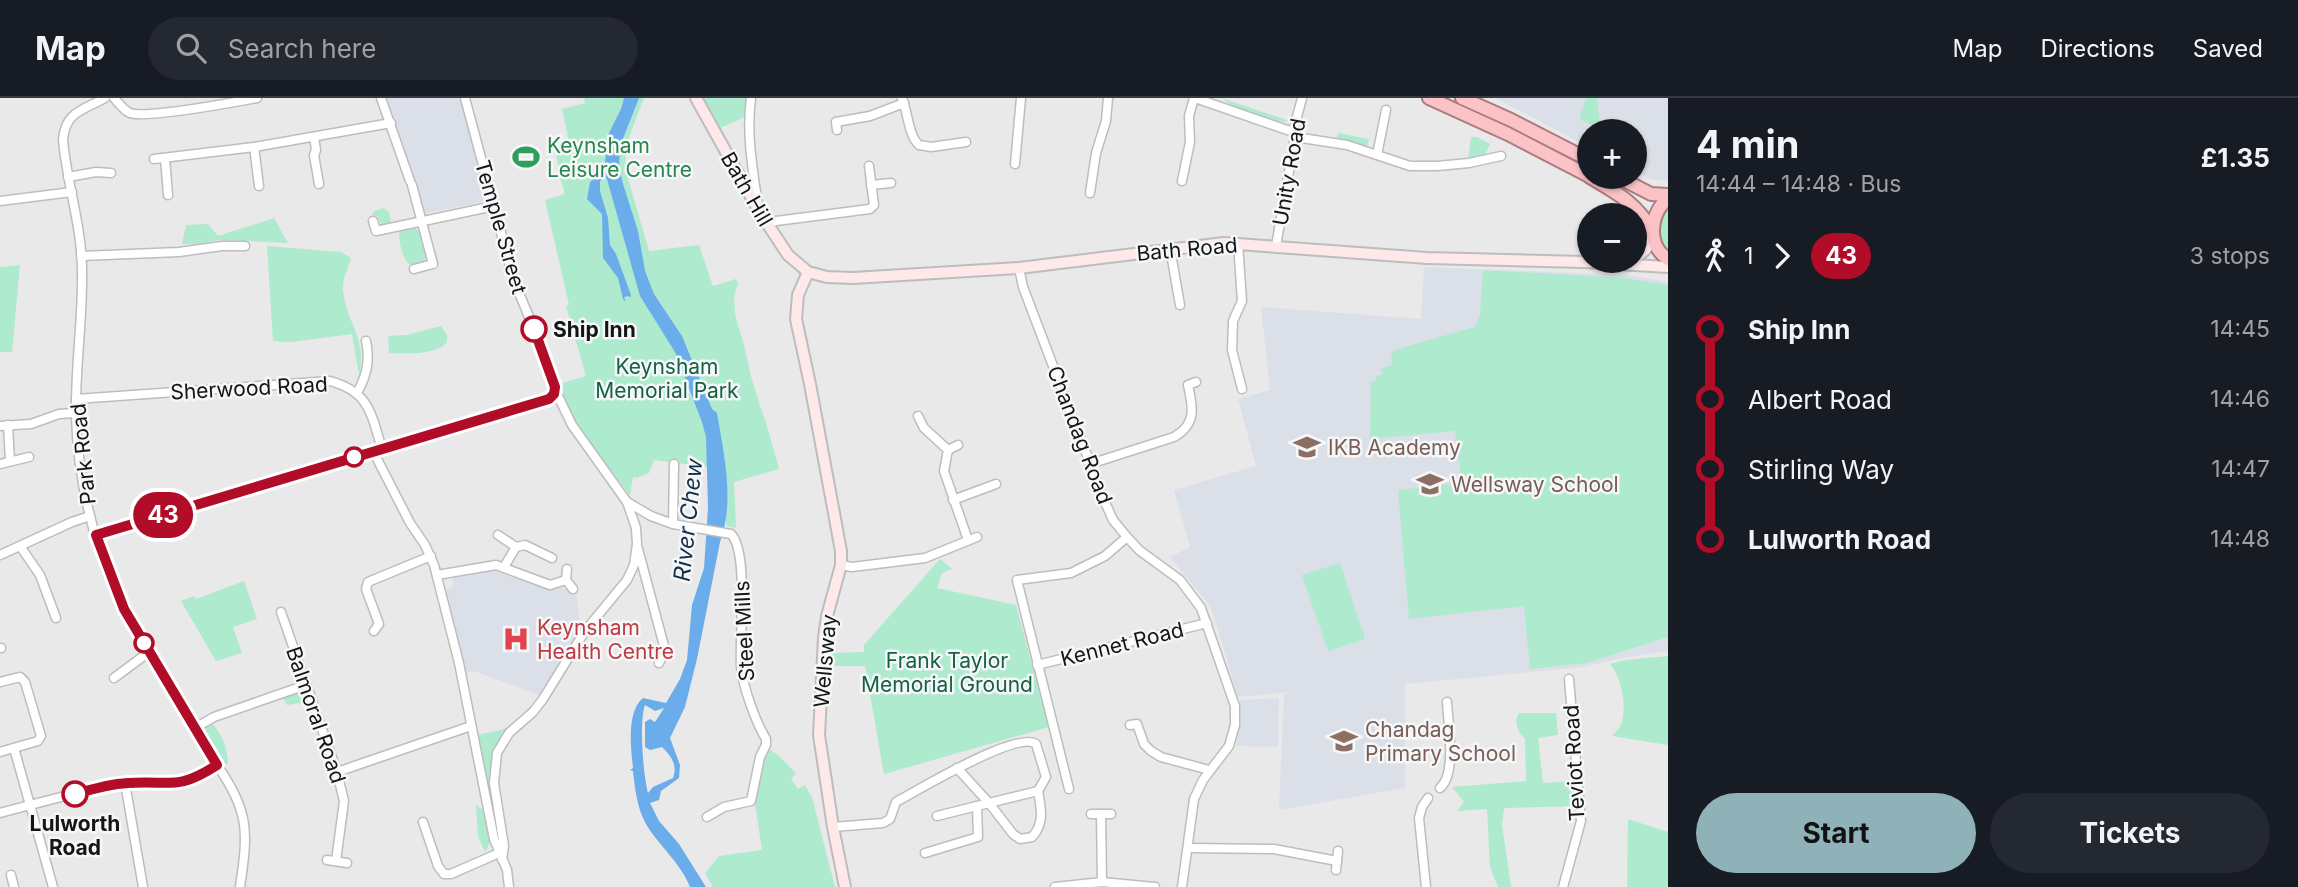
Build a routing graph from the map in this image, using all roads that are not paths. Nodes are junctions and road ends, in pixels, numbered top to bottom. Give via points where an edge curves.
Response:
1 (105, 98) edge
2 (114, 98) edge
3 (257, 98) edge
4 (382, 98) edge
5 (465, 98) edge
6 (695, 98) edge
7 (751, 98) edge
8 (1021, 98) edge
9 (1108, 98) edge
10 (1194, 98) edge
11 (1303, 98) edge
12 (1429, 98) edge
13 (1462, 98) edge
14 (903, 100) edge
15 (1218, 102) edge
16 (1386, 110) dead end
17 (391, 123) junction
18 (837, 130) dead end
19 (1294, 134) junction
20 (314, 137) junction
21 (966, 142) dead end
22 (254, 147) junction
23 (1577, 154) edge
24 (1377, 155) junction
25 (1501, 156) dead end
26 (165, 158) junction
27 (154, 159) dead end
28 (1015, 163) dead end
29 (869, 166) dead end
30 (1577, 170) edge
31 (111, 173) dead end
32 (68, 177) junction
33 (1182, 181) dead end
34 (891, 183) dead end
35 (320, 184) dead end
36 (871, 185) junction
37 (258, 186) dead end
38 (1610, 189) edge
39 (1641, 189) edge
40 (72, 192) junction
41 (1090, 193) dead end
42 (168, 195) dead end
43 (1668, 197) edge
44 (0, 201) edge
45 (494, 206) junction
46 (759, 211) junction
47 (373, 221) dead end
48 (422, 222) junction
49 (767, 224) junction
50 (1653, 232) junction
51 (1238, 243) junction
52 (245, 246) dead end
53 (1276, 246) junction
54 (1170, 248) junction
55 (1647, 249) edge
56 (81, 256) junction
57 (1668, 259) edge
58 (1577, 263) edge
59 (1647, 266) edge
60 (1668, 267) edge
61 (1019, 268) junction
62 (414, 269) dead end
63 (808, 272) junction
64 (1180, 305) dead end
65 (366, 341) dead end
66 (1188, 385) dead end
67 (1242, 389) dead end
68 (357, 393) junction
69 (554, 394) junction
70 (76, 399) junction
71 (76, 412) junction
72 (918, 416) dead end
73 (4, 425) edge
74 (957, 445) dead end
75 (377, 450) junction
76 (948, 450) junction
77 (29, 457) dead end
78 (10, 461) junction
79 (0, 464) edge
80 (674, 464) dead end
81 (1090, 464) junction
82 (996, 484) dead end
83 (953, 500) junction
84 (627, 502) junction
85 (90, 516) junction
86 (651, 516) junction
87 (673, 524) junction
88 (636, 528) junction
89 (96, 535) junction
90 (498, 535) dead end
91 (977, 537) dead end
92 (1127, 537) junction
93 (968, 540) junction
94 (637, 544) junction
95 (20, 546) junction
96 (516, 547) junction
97 (0, 555) edge
98 (431, 556) junction
99 (552, 558) dead end
100 (841, 565) junction
101 (504, 567) junction
102 (567, 569) dead end
103 (437, 575) junction
104 (566, 580) junction
105 (573, 589) dead end
106 (281, 612) dead end
107 (56, 618) dead end
108 (1207, 623) junction
109 (374, 631) dead end
110 (149, 652) junction
111 (659, 663) dead end
112 (1037, 665) junction
113 (114, 678) dead end
114 (1569, 679) dead end
115 (0, 682) edge
116 (306, 685) junction
117 (1447, 702) dead end
118 (1137, 724) dead end
119 (471, 726) junction
120 (195, 729) junction
121 (14, 748) junction
122 (0, 752) edge
123 (217, 765) junction
124 (957, 768) junction
125 (1209, 770) junction
126 (337, 772) junction
127 (125, 783) junction
128 (1440, 788) dead end
129 (1069, 789) dead end
130 (1038, 791) junction
131 (1428, 798) dead end
132 (989, 803) junction
133 (30, 805) junction
134 (977, 806) junction
135 (0, 813) edge
136 (1091, 814) dead end
137 (937, 816) dead end
138 (708, 817) dead end
139 (423, 822) dead end
140 (833, 827) junction
141 (1188, 848) junction
142 (925, 853) dead end
143 (501, 856) junction
144 (1337, 861) dead end
145 (347, 863) dead end
146 (11, 875) dead end
147 (1102, 882) junction
148 (13, 887) edge
149 (53, 887) edge
150 (143, 887) edge
151 (240, 887) edge
152 (509, 887) edge
153 (845, 887) edge
154 (1055, 887) edge
155 (1155, 887) edge
156 (1182, 887) edge
157 (1426, 887) edge
158 (1563, 887) edge

1 - 32 street, Park Road via 66,121 63,140
2 - 3 street via 134,114
4 - 17 street
5 - 45 street, Temple Street
6 - 46 main road, Bath Hill
7 - 46 street via 749,132
8 - 28 street
9 - 41 street
10 - 15 street
10 - 33 street
11 - 19 street, Unity Road
12 - 30 highway
13 - 23 highway
14 - 18 street via 870,116 836,122
14 - 21 street via 913,139 919,145
15 - 19 street
16 - 24 street
17 - 20 street
17 - 48 street
19 - 24 street
19 - 53 street, Unity Road
20 - 22 street
20 - 35 street
22 - 26 street
22 - 37 street
24 - 25 street via 1410,166
26 - 27 street
26 - 42 street
29 - 36 street
31 - 32 street
32 - 40 street, Park Road
34 - 36 street
36 - 49 street via 874,205 870,209
38 - 50 highway via 1642,212
39 - 43 highway
40 - 44 street
40 - 56 street, Park Road
43 - 50 highway
45 - 48 street
45 - 69 street, Temple Street via 514,281 544,355
46 - 49 main road, Bath Hill
47 - 48 street via 376,231
48 - 62 street via 433,264
49 - 63 main road, Bath Hill via 788,256
50 - 55 main road
50 - 57 highway via 1658,249
51 - 53 main road, Bath Road
51 - 54 main road, Bath Road
51 - 67 street via 1242,300 1233,321 1232,350
52 - 56 street
53 - 58 main road, Bath Road
54 - 61 main road, Bath Road
54 - 64 street
56 - 70 street, Park Road
59 - 60 main road, Bath Road
61 - 63 main road, Bath Road via 853,278
61 - 81 street, Chandag Road
63 - 100 main road, Wellsway via 798,295 796,319
65 - 68 street via 367,372
66 - 81 street via 1193,414 1183,432
68 - 70 street, Sherwood Road via 338,383 317,380
68 - 75 street, Sherwood Road via 369,407
69 - 75 street
69 - 84 street, Temple Street
70 - 71 street, Park Road
71 - 73 street via 31,424
71 - 85 street, Park Road
72 - 76 street
73 - 78 street
74 - 76 street
75 - 89 street
75 - 98 street, Sherwood Road via 410,523
76 - 83 street via 944,471
77 - 78 street
78 - 79 street
80 - 87 street
81 - 92 street, Chandag Road via 1113,520
82 - 83 street
83 - 93 street
84 - 86 street, Steel Mills
84 - 88 street
85 - 89 street, Park Road
85 - 95 street
86 - 87 street, Steel Mills
86 - 88 street via 639,521
87 - 138 street, Steel Mills via 726,531 734,537 741,558 743,678 766,739 751,801 724,807
88 - 94 street
89 - 110 street, Park Road via 124,609
90 - 96 street
91 - 93 street
92 - 108 street, Chandag Road via 1180,580
92 - 112 street via 1105,556 1071,573 1017,580
93 - 100 street via 925,558
94 - 111 street via 664,646
94 - 143 street via 627,580 585,631 543,699 509,733 497,754 494,783 504,846
95 - 97 street
95 - 107 street via 40,575
96 - 99 street via 525,545
96 - 101 street
98 - 103 street, Sherwood Road
98 - 109 street via 368,582 366,589 379,624
100 - 140 main road, Wellsway via 821,660 820,735
101 - 103 street via 490,565
101 - 104 street via 550,585
102 - 104 street
103 - 119 street, Sherwood Road
104 - 105 street
106 - 116 street, Balmoral Road
108 - 112 street, Kennet Road
108 - 125 street, Chandag Road via 1235,716 1229,746
110 - 113 street
110 - 120 street, Park Road
112 - 129 street
114 - 158 street, Teviot Road via 1581,821
115 - 121 street via 20,677 25,682 41,731 38,741
116 - 120 street via 214,717
116 - 126 street, Balmoral Road
117 - 128 street via 1450,770
118 - 125 street via 1151,751
119 - 126 street
119 - 143 street, Sherwood Road
120 - 123 street, Park Road
121 - 122 street
121 - 133 street
123 - 127 street via 179,784
123 - 151 street, Park Road via 234,790 244,821
124 - 130 street via 1032,741 1040,750 1046,777
124 - 132 street
124 - 140 street via 896,802 890,819 883,823
125 - 141 street, Chandag Road via 1194,799
126 - 145 street, Balmoral Road via 344,801 331,861
127 - 133 street
127 - 150 street
130 - 132 street
130 - 132 street via 1041,822 1032,837 1020,839 1013,834
131 - 157 street via 1419,818
132 - 134 street
133 - 135 street
133 - 149 street
134 - 137 street
134 - 142 street via 978,837
136 - 147 street via 1106,814
139 - 143 street via 444,874
140 - 153 main road, Wellsway
141 - 144 street via 1274,849
141 - 156 street, Chandag Road
143 - 152 street
146 - 148 street
147 - 154 street
147 - 155 street

